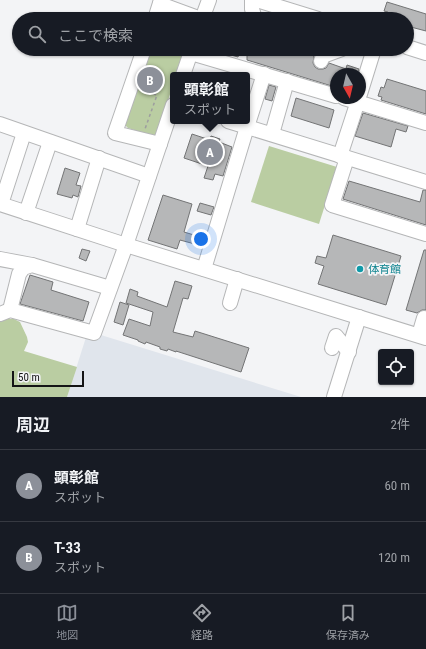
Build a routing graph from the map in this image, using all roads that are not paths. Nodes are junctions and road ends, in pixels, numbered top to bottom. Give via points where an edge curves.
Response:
1 (209, 0) edge
2 (252, 0) edge
3 (257, 0) edge
4 (161, 2) edge
5 (157, 12) edge
6 (185, 12) edge
7 (205, 12) edge
8 (253, 12) edge
9 (296, 12) edge
10 (414, 49) edge
11 (426, 53) edge
12 (142, 56) edge
13 (190, 56) edge
14 (208, 56) edge
15 (371, 56) edge
16 (366, 70) edge
17 (184, 72) edge
18 (264, 74) junction
19 (287, 81) junction
20 (330, 94) edge
21 (366, 102) edge
22 (354, 104) edge
23 (170, 114) edge
24 (250, 118) edge
25 (426, 123) edge
26 (0, 124) edge
27 (238, 124) edge
28 (248, 124) edge
29 (247, 127) junction
30 (24, 133) junction
31 (272, 134) junction
32 (50, 142) junction
33 (160, 144) junction
34 (343, 157) junction
35 (99, 158) junction
36 (149, 176) junction
37 (426, 182) edge
38 (0, 204) edge
39 (26, 212) junction
40 (77, 229) junction
41 (426, 234) edge
42 (126, 245) junction
43 (0, 259) edge
44 (32, 265) junction
45 (204, 269) junction
46 (237, 279) junction
47 (110, 288) junction
48 (230, 303) dead end
49 (5, 312) edge
50 (359, 317) junction
51 (424, 318) dead end
52 (423, 336) edge
53 (332, 348) dead end
54 (348, 352) junction
55 (334, 397) edge

1 - 7 lane
2 - 8 lane
3 - 9 lane
4 - 5 lane
4 - 6 lane
10 - 11 lane
12 - 33 lane via 115,133
13 - 17 lane
14 - 18 lane
15 - 16 lane
18 - 19 lane
18 - 24 lane
19 - 20 lane
19 - 31 lane
21 - 25 lane
22 - 34 lane
23 - 33 lane
26 - 30 lane
27 - 29 lane
28 - 29 lane
29 - 31 lane
29 - 45 lane
30 - 32 lane
30 - 38 lane
31 - 34 lane
32 - 35 lane
32 - 39 lane
33 - 36 lane
34 - 37 lane
34 - 41 lane via 332,205
35 - 36 lane
35 - 40 lane
36 - 42 lane
38 - 39 lane
39 - 40 lane
40 - 42 lane
42 - 45 lane
42 - 47 lane
43 - 44 lane
44 - 47 lane
44 - 49 lane via 23,268 19,274
45 - 46 lane
46 - 48 lane
46 - 50 lane
47 - 49 lane via 94,333
50 - 52 lane
50 - 54 lane
51 - 52 lane
53 - 54 lane via 336,336
54 - 55 lane

